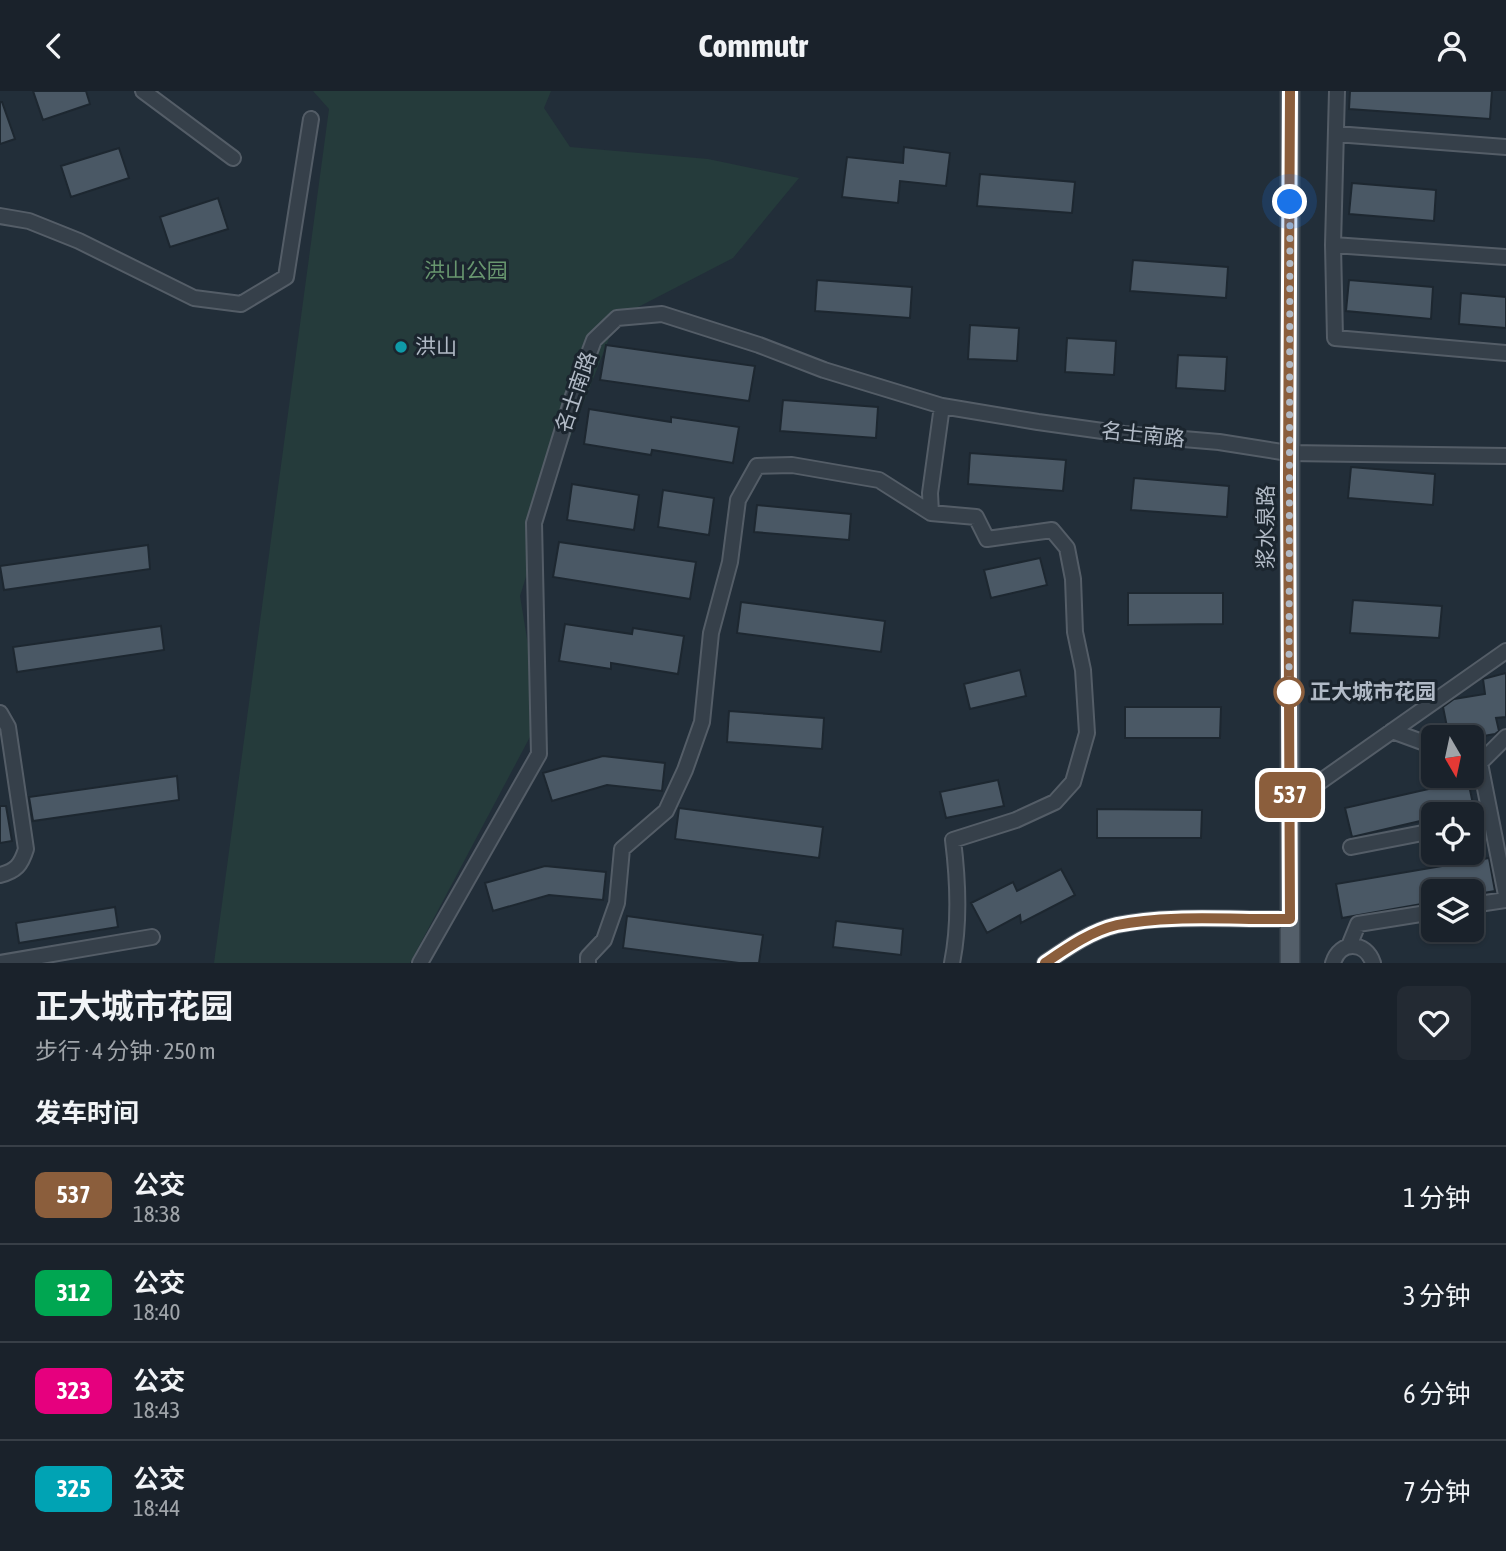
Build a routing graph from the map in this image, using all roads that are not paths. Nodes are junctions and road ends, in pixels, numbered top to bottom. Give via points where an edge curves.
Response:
1 (143, 91) edge
2 (1290, 91) edge
3 (1336, 91) edge
4 (311, 119) dead end
5 (1336, 134) junction
6 (1506, 147) edge
7 (233, 158) dead end
8 (0, 216) edge
9 (1333, 245) junction
10 (1506, 257) edge
11 (1506, 353) edge
12 (942, 406) junction
13 (1288, 453) junction
14 (1506, 456) edge
15 (931, 513) junction
16 (1506, 651) edge
17 (0, 713) edge
18 (1392, 731) junction
19 (1506, 737) edge
20 (1421, 742) edge
21 (1484, 755) edge
22 (1484, 787) edge
23 (1290, 803) junction
24 (1497, 828) edge
25 (1421, 833) edge
26 (1351, 847) dead end
27 (0, 875) edge
28 (1506, 897) edge
29 (1484, 902) edge
30 (1421, 914) edge
31 (1290, 919) junction
32 (152, 937) dead end
33 (1349, 946) junction
34 (0, 963) edge
35 (420, 963) edge
36 (588, 963) edge
37 (952, 963) edge
38 (1045, 963) edge
39 (1290, 963) edge
40 (1333, 963) edge
41 (1373, 963) edge

1 - 7 street
2 - 13 main road, 浆水泉路
3 - 5 street
4 - 8 street via 286,277 241,304 194,298 79,241 29,221
5 - 6 street
5 - 9 street
9 - 10 street
9 - 11 street via 1335,338
12 - 13 street, 名士南路
12 - 15 street
12 - 35 street, 名士南路 via 662,314 617,318 594,340 534,523 539,754
13 - 14 street, 名士南路
13 - 23 main road, 浆水泉路
15 - 36 street via 879,480 792,465 757,466 738,500 730,562 711,633 702,722 666,811 622,849 617,903 604,940
15 - 37 street via 975,517 987,539 1052,530 1067,548 1087,733 1073,782 1055,802 953,840 957,871
16 - 18 street
17 - 27 street via 8,727 26,849 22,863
18 - 20 street
18 - 23 street
19 - 21 street
22 - 24 street
23 - 31 main road, 浆水泉路
24 - 28 street
25 - 26 street
28 - 29 street
30 - 33 street via 1358,924
31 - 38 street via 1115,925
31 - 39 main road, 浆水泉路
32 - 34 street
33 - 40 street
33 - 41 street via 1367,951

